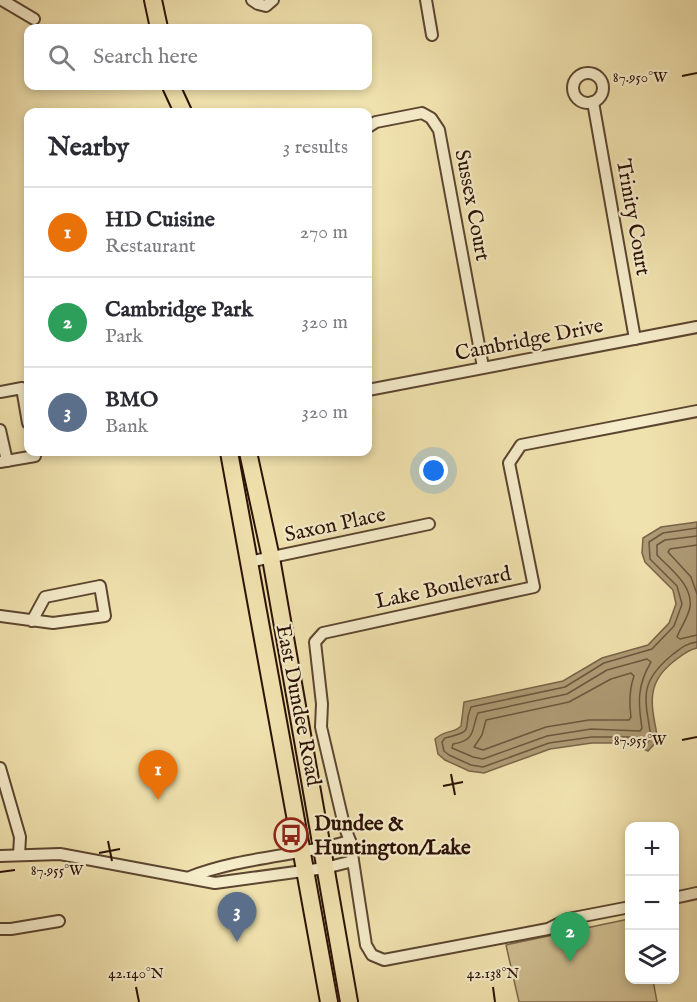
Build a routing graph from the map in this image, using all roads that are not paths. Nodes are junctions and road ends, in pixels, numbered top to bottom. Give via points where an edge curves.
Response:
1 (2, 0) edge
2 (153, 0) edge
3 (252, 0) edge
4 (273, 0) edge
5 (426, 0) edge
6 (34, 19) dead end
7 (158, 24) edge
8 (432, 35) dead end
9 (170, 90) edge
10 (172, 90) edge
11 (593, 102) dead end
12 (170, 108) edge
13 (181, 108) edge
14 (372, 124) edge
15 (697, 327) edge
16 (635, 339) junction
17 (483, 367) junction
18 (372, 389) edge
19 (0, 392) edge
20 (24, 400) edge
21 (697, 411) edge
22 (0, 430) edge
23 (35, 456) edge
24 (230, 456) edge
25 (249, 456) edge
26 (3, 462) edge
27 (429, 524) dead end
28 (271, 558) junction
29 (249, 562) junction
30 (0, 616) edge
31 (32, 621) junction
32 (0, 768) edge
33 (350, 841) junction
34 (322, 849) junction
35 (303, 852) junction
36 (18, 855) junction
37 (0, 856) edge
38 (353, 861) junction
39 (326, 868) junction
40 (306, 871) junction
41 (190, 877) junction
42 (697, 893) edge
43 (679, 897) edge
44 (625, 908) edge
45 (59, 921) dead end
46 (0, 929) edge
47 (329, 1002) edge
48 (349, 1002) edge

1 - 6 street
2 - 7 main road
3 - 4 street via 266,6
5 - 8 street
9 - 12 main road
10 - 13 main road
11 - 16 street, Trinity Court
14 - 17 street, Sussex Court via 422,113 439,130
15 - 16 street, Cambridge Drive
16 - 17 street, Cambridge Drive
17 - 18 street, Cambridge Drive
19 - 20 street via 22,388
21 - 33 street, Lake Boulevard via 521,445 510,464 534,587 323,633 315,642 321,727
22 - 26 street
23 - 26 street
24 - 29 main road, East Dundee Road
25 - 28 main road, East Dundee Road
27 - 28 street, Saxon Place
28 - 29 street, Saxon Place
28 - 34 main road, East Dundee Road
29 - 35 main road, East Dundee Road
30 - 31 street
31 - 31 street via 53,623 105,616 100,586 45,597
32 - 36 street via 20,837
33 - 34 street
33 - 38 street, Lake Boulevard
34 - 35 street
34 - 39 main road, East Dundee Road
35 - 40 main road, East Dundee Road
35 - 41 street via 213,868
36 - 37 street
36 - 41 street via 60,854
38 - 39 street
38 - 44 street, Lake Boulevard via 366,945 372,955 384,960 548,929 568,919
39 - 40 street
39 - 48 main road, East Dundee Road
40 - 41 street via 215,883
40 - 47 main road, East Dundee Road
42 - 43 street
45 - 46 street

